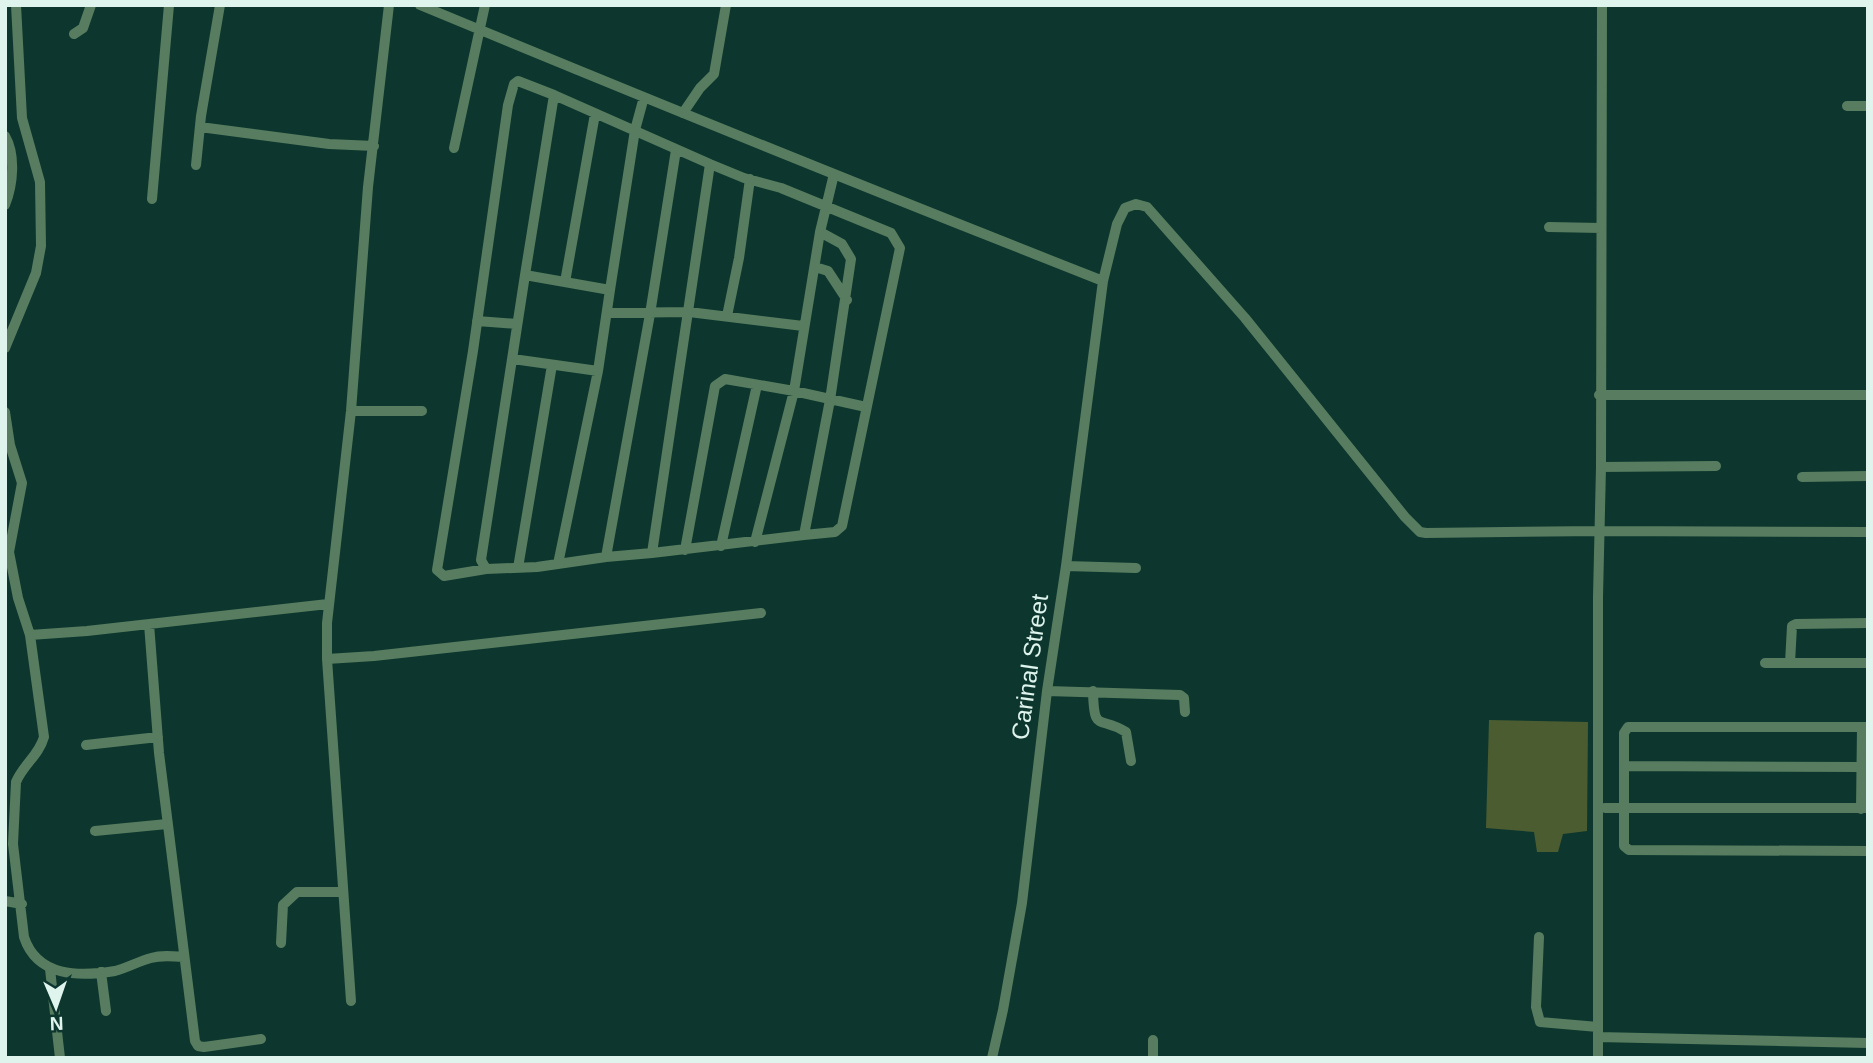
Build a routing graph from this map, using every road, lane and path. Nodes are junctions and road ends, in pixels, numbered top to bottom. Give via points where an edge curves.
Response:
1 (16, 5) edge
2 (90, 5) edge
3 (169, 5) edge
4 (220, 5) edge
5 (389, 5) edge
6 (420, 5) edge
7 (485, 5) edge
8 (726, 5) edge
9 (1602, 5) edge
10 (479, 29) junction
11 (74, 34) dead end
12 (554, 94) junction
13 (644, 97) junction
14 (1847, 106) dead end
15 (1868, 106) edge
16 (683, 113) junction
17 (595, 114) junction
18 (200, 127) junction
19 (635, 130) junction
20 (5, 136) edge
21 (374, 146) junction
22 (454, 148) dead end
23 (676, 149) junction
24 (710, 164) junction
25 (196, 165) dead end
26 (834, 174) junction
27 (750, 179) junction
28 (152, 199) dead end
29 (5, 205) edge
30 (825, 206) junction
31 (1549, 226) dead end
32 (1601, 228) junction
33 (820, 232) junction
34 (815, 267) junction
35 (525, 275) junction
36 (1102, 281) junction
37 (565, 282) junction
38 (610, 290) junction
39 (846, 300) junction
40 (689, 312) junction
41 (607, 313) junction
42 (650, 314) junction
43 (727, 316) junction
44 (477, 321) junction
45 (517, 324) junction
46 (803, 326) junction
47 (5, 348) edge
48 (513, 359) junction
49 (552, 365) junction
50 (598, 371) junction
51 (757, 385) junction
52 (794, 390) junction
53 (1599, 395) junction
54 (1868, 395) edge
55 (830, 400) junction
56 (866, 407) junction
57 (351, 411) junction
58 (422, 411) dead end
59 (5, 412) edge
60 (1716, 466) dead end
61 (1601, 467) junction
62 (1868, 476) edge
63 (1802, 477) dead end
64 (1599, 531) junction
65 (1868, 532) edge
66 (803, 535) junction
67 (755, 542) junction
68 (721, 546) junction
69 (685, 550) junction
70 (652, 553) junction
71 (607, 557) junction
72 (558, 564) junction
73 (1066, 566) junction
74 (518, 568) junction
75 (1136, 568) dead end
76 (485, 569) junction
77 (328, 604) junction
78 (761, 613) dead end
79 (1868, 623) edge
80 (149, 624) junction
81 (30, 635) junction
82 (327, 659) junction
83 (1765, 663) dead end
84 (1790, 663) junction
85 (1868, 663) edge
86 (1047, 691) junction
87 (1093, 691) junction
88 (1185, 712) dead end
89 (1865, 727) edge
90 (158, 737) junction
91 (86, 745) dead end
92 (1131, 761) dead end
93 (1624, 766) junction
94 (1862, 767) junction
95 (1623, 807) junction
96 (1605, 808) dead end
97 (1864, 808) edge
98 (167, 824) junction
99 (95, 831) dead end
100 (1868, 850) edge
101 (343, 892) junction
102 (5, 901) edge
103 (22, 904) junction
104 (1539, 937) dead end
105 (281, 943) dead end
106 (183, 957) junction
107 (50, 969) junction
108 (101, 972) junction
109 (351, 1001) dead end
110 (106, 1010) dead end
111 (1598, 1032) junction
112 (261, 1039) dead end
113 (1153, 1040) dead end
114 (1868, 1042) edge
115 (60, 1058) edge
116 (992, 1058) edge
117 (1153, 1058) edge
118 (1598, 1058) edge

1 - 47 street via 22,118 40,182 41,246 36,273
2 - 11 street via 83,28
3 - 28 street
4 - 18 street
5 - 21 street
6 - 10 street
7 - 10 street
8 - 16 street via 714,74
9 - 32 street
10 - 13 street
10 - 22 street
12 - 17 street
12 - 35 street
12 - 44 street via 524,81 514,84
13 - 16 street
13 - 19 street
14 - 15 street
16 - 26 street
17 - 19 street
17 - 37 street
18 - 21 street
18 - 25 street
19 - 23 street
19 - 38 street
20 - 29 street via 12,178
21 - 57 street
23 - 24 street
23 - 42 street
24 - 27 street
24 - 40 street
26 - 30 street
26 - 36 street
27 - 30 street
27 - 43 street
30 - 33 street
30 - 56 street via 891,233 900,248
31 - 32 street
32 - 53 street
33 - 34 street
33 - 39 street via 849,252
34 - 39 street via 828,271
34 - 46 street
35 - 37 street
35 - 45 street
36 - 64 street, Carinal Street via 1125,208 1147,207 1245,318 1420,532
36 - 73 street, Carinal Street
37 - 38 street
38 - 41 street
39 - 55 street
40 - 42 street
40 - 43 street
40 - 70 street
41 - 42 street
41 - 50 street
42 - 71 street
43 - 46 street
44 - 45 street
44 - 76 street via 437,570 444,576
45 - 48 street
46 - 52 street
48 - 49 street
48 - 76 street via 481,560
49 - 50 street
49 - 74 street
50 - 72 street
51 - 52 street
51 - 68 street
51 - 69 street via 725,379 715,386
52 - 55 street
52 - 67 street
53 - 54 street
53 - 61 street
55 - 56 street
55 - 66 street
56 - 66 street via 842,526 835,532
57 - 58 street
57 - 77 street
59 - 81 street via 22,483 9,552
60 - 61 street
61 - 64 street
62 - 63 street
64 - 65 street
64 - 111 street
66 - 67 street
67 - 68 street
68 - 69 street
69 - 70 street
70 - 71 street
71 - 72 street
72 - 74 street
73 - 75 street
73 - 86 street, Carinal Street
74 - 76 street
77 - 80 street
77 - 82 street
78 - 82 street
79 - 84 street via 1791,626
80 - 81 street
80 - 90 street
81 - 103 street via 44,737 16,782 13,844
82 - 101 street
83 - 84 street
84 - 85 street
86 - 87 street
86 - 116 street, Carinal Street via 1022,903
87 - 88 street via 1180,695
87 - 92 street via 1095,717 1126,733
89 - 93 street via 1628,727
89 - 94 street
90 - 91 street
90 - 98 street
93 - 94 street
93 - 95 street
94 - 97 street
95 - 96 street
95 - 97 street
95 - 100 street via 1624,846 1629,850
98 - 99 street
98 - 106 street
101 - 105 street via 297,892 283,905
101 - 109 street
102 - 103 street
103 - 107 street via 28,947
104 - 111 street via 1536,1007 1540,1022
106 - 108 street via 151,958
106 - 112 street via 198,1046
107 - 108 street
107 - 115 street
108 - 110 street
111 - 114 street
111 - 118 street
113 - 117 street

